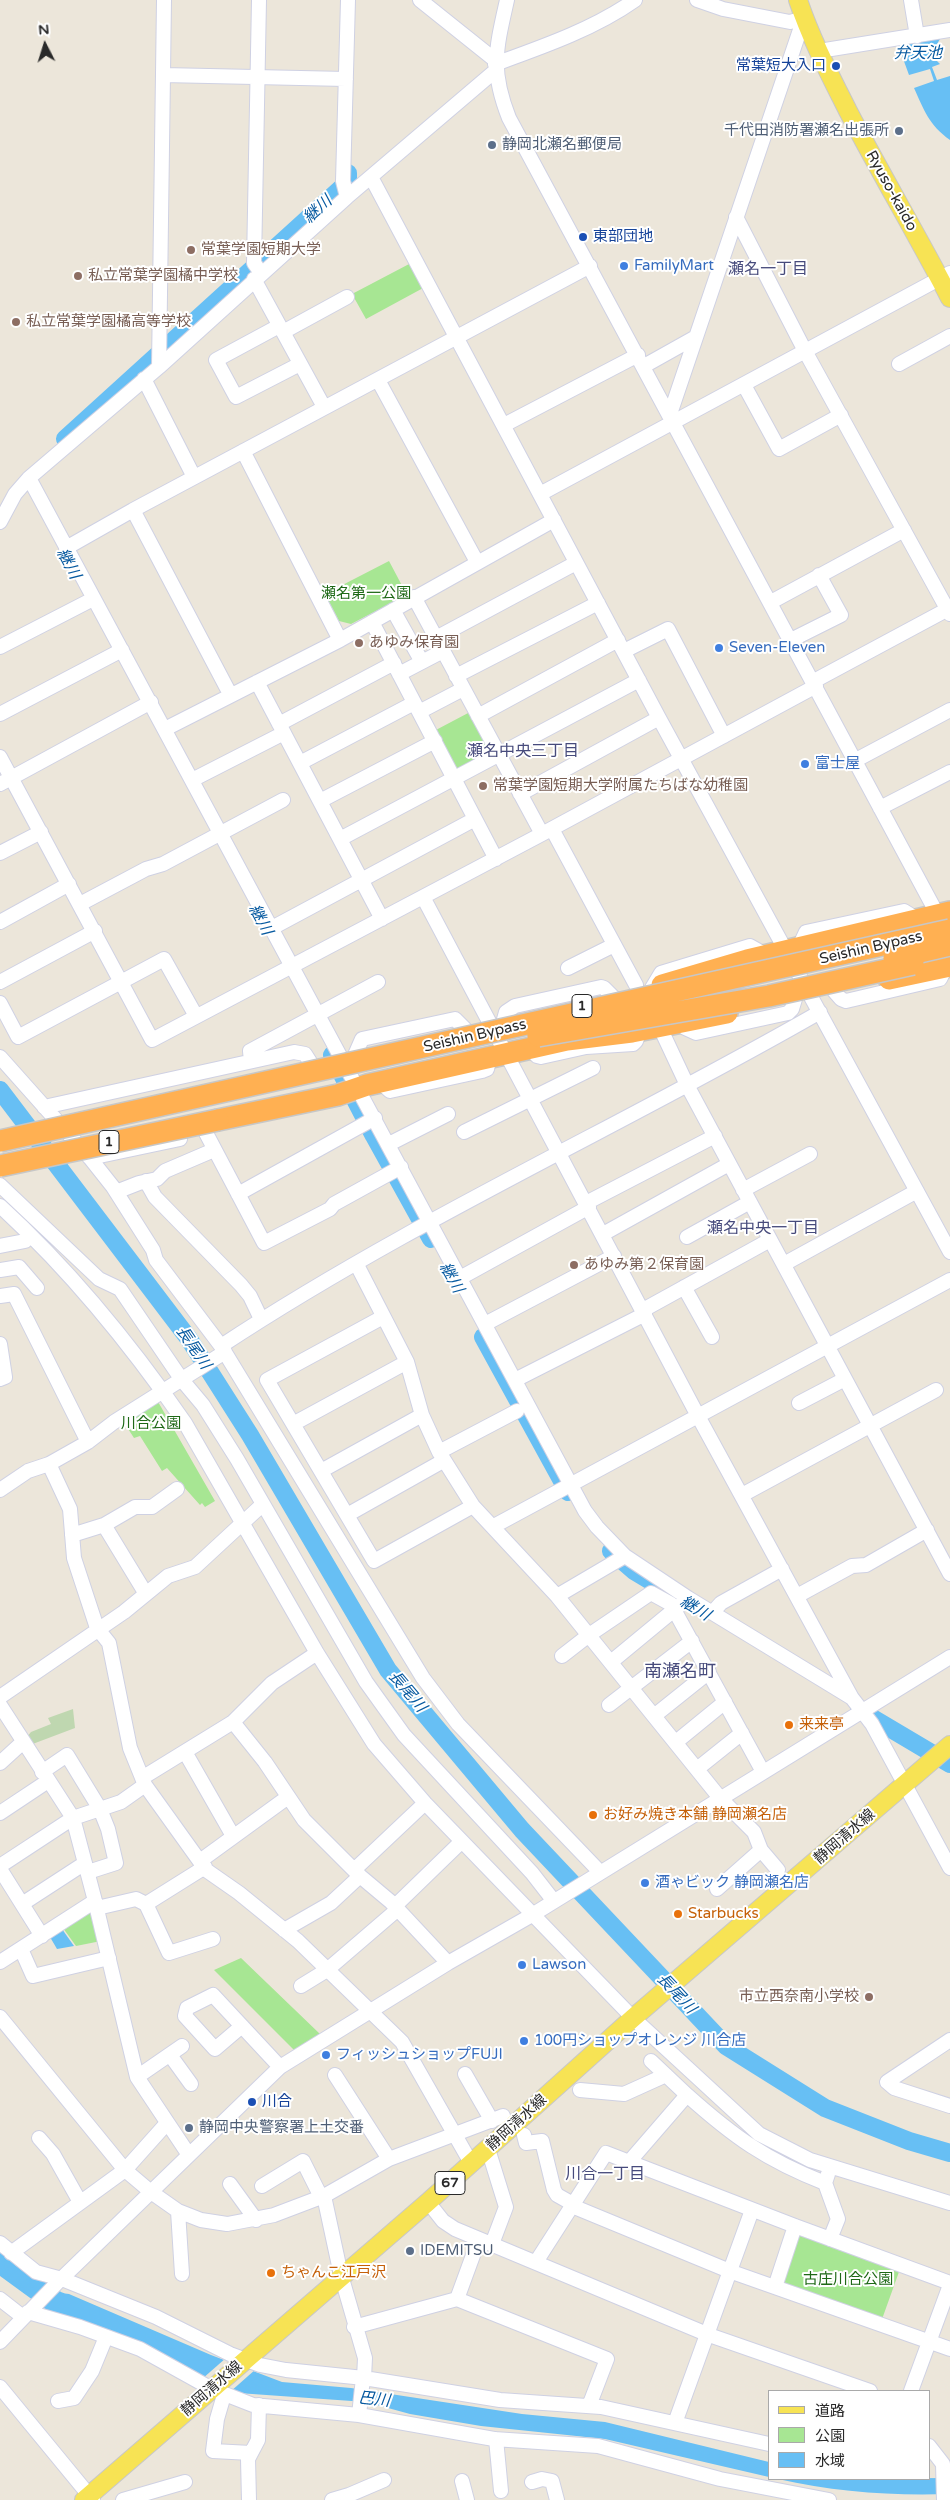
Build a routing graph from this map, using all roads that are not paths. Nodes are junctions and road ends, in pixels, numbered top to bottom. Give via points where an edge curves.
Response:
1 (164, 0) edge
2 (259, 0) edge
3 (348, 0) edge
4 (420, 0) edge
5 (507, 0) edge
6 (635, 0) edge
7 (697, 0) edge
8 (798, 0) edge
9 (911, 0) edge
10 (804, 18) junction
11 (950, 30) edge
12 (917, 36) junction
13 (819, 51) junction
14 (495, 65) junction
15 (163, 75) junction
16 (258, 77) junction
17 (346, 79) junction
18 (371, 177) junction
19 (347, 197) junction
20 (736, 217) junction
21 (590, 266) junction
22 (258, 276) junction
23 (945, 276) edge
24 (347, 297) dead end
25 (950, 298) edge
26 (281, 329) junction
27 (457, 336) junction
28 (950, 336) edge
29 (694, 338) junction
30 (805, 351) junction
31 (641, 361) junction
32 (300, 364) junction
33 (899, 364) dead end
34 (158, 366) junction
35 (144, 379) junction
36 (378, 380) junction
37 (744, 384) junction
38 (324, 407) junction
39 (841, 415) junction
40 (671, 418) junction
41 (504, 425) junction
42 (243, 451) junction
43 (194, 477) junction
44 (29, 478) junction
45 (540, 494) junction
46 (133, 510) junction
47 (554, 520) junction
48 (0, 522) edge
49 (904, 530) junction
50 (66, 548) junction
51 (477, 562) junction
52 (576, 563) junction
53 (819, 575) junction
54 (414, 597) junction
55 (93, 599) junction
56 (771, 602) junction
57 (598, 603) junction
58 (393, 610) junction
59 (949, 610) edge
60 (372, 622) junction
61 (340, 640) junction
62 (792, 640) junction
63 (440, 644) junction
64 (621, 646) junction
65 (0, 648) edge
66 (122, 650) junction
67 (422, 662) junction
68 (397, 669) junction
69 (456, 676) junction
70 (639, 680) junction
71 (257, 682) junction
72 (815, 683) junction
73 (463, 688) junction
74 (230, 694) junction
75 (151, 702) junction
76 (417, 707) junction
77 (950, 710) edge
78 (0, 714) edge
79 (478, 716) junction
80 (658, 718) junction
81 (282, 728) junction
82 (165, 729) junction
83 (724, 736) junction
84 (434, 741) junction
85 (498, 754) junction
86 (0, 757) edge
87 (680, 758) junction
88 (856, 760) junction
89 (300, 763) junction
90 (950, 772) edge
91 (454, 777) junction
92 (192, 780) junction
93 (6, 781) edge
94 (520, 794) junction
95 (283, 800) dead end
96 (320, 801) junction
97 (880, 808) junction
98 (475, 819) junction
99 (41, 832) junction
100 (547, 832) junction
101 (220, 833) junction
102 (340, 839) junction
103 (0, 853) edge
104 (496, 859) junction
105 (361, 879) junction
106 (69, 884) junction
107 (423, 897) junction
108 (80, 904) junction
109 (382, 919) junction
110 (947, 919) edge
111 (0, 922) edge
112 (270, 928) junction
113 (94, 931) junction
114 (950, 937) edge
115 (614, 945) junction
116 (950, 945) edge
117 (793, 949) junction
118 (949, 963) edge
119 (292, 965) junction
120 (568, 968) dead end
121 (120, 981) junction
122 (0, 982) edge
123 (378, 982) dead end
124 (644, 987) junction
125 (616, 1002) junction
126 (809, 1002) junction
127 (0, 1003) edge
128 (318, 1013) junction
129 (196, 1016) junction
130 (497, 1024) junction
131 (659, 1026) junction
132 (532, 1042) junction
133 (498, 1055) junction
134 (349, 1056) junction
135 (0, 1057) edge
136 (251, 1061) junction
137 (312, 1064) junction
138 (593, 1068) dead end
139 (687, 1085) junction
140 (358, 1088) junction
141 (531, 1097) junction
142 (44, 1107) junction
143 (448, 1114) dead end
144 (375, 1118) junction
145 (212, 1126) junction
146 (0, 1131) edge
147 (464, 1132) dead end
148 (714, 1136) junction
149 (0, 1141) edge
150 (389, 1144) junction
151 (214, 1150) junction
152 (560, 1153) junction
153 (0, 1154) edge
154 (810, 1154) dead end
155 (90, 1158) junction
156 (729, 1164) junction
157 (0, 1166) edge
158 (401, 1167) junction
159 (146, 1181) junction
160 (0, 1185) edge
161 (917, 1191) junction
162 (116, 1192) junction
163 (238, 1194) junction
164 (747, 1196) junction
165 (588, 1205) junction
166 (0, 1206) edge
167 (430, 1223) junction
168 (603, 1234) junction
169 (687, 1237) dead end
170 (770, 1240) junction
171 (25, 1241) dead end
172 (0, 1246) edge
173 (950, 1252) edge
174 (614, 1256) junction
175 (357, 1264) junction
176 (784, 1264) junction
177 (0, 1270) edge
178 (460, 1278) junction
179 (950, 1280) edge
180 (684, 1287) junction
181 (38, 1288) dead end
182 (0, 1296) edge
183 (644, 1312) junction
184 (383, 1317) junction
185 (261, 1319) junction
186 (485, 1324) junction
187 (712, 1337) dead end
188 (0, 1344) edge
189 (827, 1347) junction
190 (223, 1350) junction
191 (407, 1362) junction
192 (0, 1379) edge
193 (183, 1379) junction
194 (845, 1379) junction
195 (515, 1380) junction
196 (936, 1390) dead end
197 (163, 1392) junction
198 (799, 1403) dead end
199 (517, 1411) dead end
200 (422, 1415) junction
201 (698, 1416) junction
202 (293, 1424) junction
203 (870, 1426) junction
204 (88, 1442) junction
205 (441, 1457) junction
206 (49, 1464) junction
207 (321, 1471) junction
208 (570, 1484) junction
209 (177, 1489) dead end
210 (0, 1490) edge
211 (742, 1495) junction
212 (262, 1505) junction
213 (473, 1506) junction
214 (347, 1515) junction
215 (243, 1524) junction
216 (104, 1525) junction
217 (494, 1526) junction
218 (926, 1530) junction
219 (72, 1535) junction
220 (620, 1560) junction
221 (782, 1569) junction
222 (950, 1574) edge
223 (146, 1594) junction
224 (558, 1596) junction
225 (797, 1596) junction
226 (688, 1598) junction
227 (674, 1610) junction
228 (712, 1612) junction
229 (97, 1628) junction
230 (589, 1635) junction
231 (692, 1642) junction
232 (317, 1653) junction
233 (562, 1656) dead end
234 (950, 1657) edge
235 (611, 1662) junction
236 (709, 1672) junction
237 (632, 1689) junction
238 (0, 1697) edge
239 (852, 1698) junction
240 (725, 1702) junction
241 (0, 1705) edge
242 (609, 1706) dead end
243 (863, 1711) junction
244 (654, 1716) junction
245 (232, 1722) junction
246 (742, 1733) junction
247 (23, 1742) junction
248 (676, 1742) junction
249 (947, 1747) edge
250 (185, 1752) junction
251 (0, 1763) edge
252 (697, 1769) junction
253 (763, 1772) junction
254 (45, 1776) junction
255 (144, 1782) junction
256 (906, 1785) junction
257 (288, 1797) junction
258 (720, 1798) junction
259 (424, 1804) junction
260 (100, 1809) junction
261 (0, 1813) edge
262 (73, 1818) junction
263 (233, 1836) junction
264 (461, 1842) junction
265 (761, 1850) junction
266 (202, 1864) junction
267 (0, 1867) edge
268 (86, 1868) junction
269 (950, 1868) edge
270 (778, 1870) dead end
271 (357, 1873) junction
272 (597, 1873) junction
273 (717, 1889) dead end
274 (556, 1899) junction
275 (22, 1904) junction
276 (96, 1904) junction
277 (146, 1904) junction
278 (397, 1907) junction
279 (532, 1915) junction
280 (284, 1930) junction
281 (42, 1936) junction
282 (213, 1939) dead end
283 (21, 1949) junction
284 (109, 1958) junction
285 (0, 1962) edge
286 (448, 1963) junction
287 (327, 1970) junction
288 (302, 1986) dead end
289 (371, 2011) junction
290 (0, 2017) edge
291 (633, 2018) junction
292 (242, 2026) dead end
293 (950, 2040) edge
294 (182, 2046) dead end
295 (170, 2056) junction
296 (651, 2061) dead end
297 (280, 2067) junction
298 (465, 2074) dead end
299 (335, 2075) dead end
300 (666, 2075) junction
301 (137, 2077) junction
302 (191, 2084) dead end
303 (580, 2090) dead end
304 (687, 2095) junction
305 (950, 2106) edge
306 (167, 2123) junction
307 (455, 2134) junction
308 (524, 2135) dead end
309 (38, 2138) dead end
310 (488, 2149) junction
311 (189, 2155) junction
312 (390, 2159) junction
313 (629, 2162) junction
314 (472, 2163) junction
315 (830, 2166) junction
316 (125, 2170) junction
317 (825, 2183) junction
318 (230, 2184) dead end
319 (262, 2186) dead end
320 (150, 2192) junction
321 (323, 2197) junction
322 (80, 2202) junction
323 (428, 2202) junction
324 (950, 2203) edge
325 (572, 2205) junction
326 (752, 2210) junction
327 (178, 2211) junction
328 (256, 2220) junction
329 (796, 2226) junction
330 (830, 2239) junction
331 (486, 2242) junction
332 (0, 2243) edge
333 (11, 2254) junction
334 (536, 2262) junction
335 (732, 2272) junction
336 (182, 2274) dead end
337 (341, 2275) junction
338 (60, 2281) junction
339 (950, 2284) edge
340 (775, 2287) junction
341 (0, 2299) edge
342 (457, 2299) junction
343 (28, 2313) junction
344 (354, 2327) junction
345 (709, 2335) junction
346 (106, 2337) junction
347 (928, 2341) junction
348 (0, 2342) edge
349 (950, 2349) edge
350 (244, 2360) junction
351 (363, 2380) junction
352 (0, 2388) edge
353 (217, 2390) junction
354 (867, 2390) edge
355 (911, 2390) edge
356 (58, 2401) dead end
357 (259, 2406) junction
358 (589, 2406) junction
359 (359, 2413) junction
360 (676, 2423) junction
361 (496, 2439) junction
362 (768, 2444) edge
363 (930, 2447) edge
364 (251, 2453) junction
365 (930, 2464) edge
366 (945, 2467) edge
367 (384, 2480) dead end
368 (462, 2481) dead end
369 (185, 2482) dead end
370 (532, 2482) dead end
371 (501, 2491) dead end
372 (88, 2498) edge
373 (123, 2500) edge
374 (249, 2500) edge
375 (332, 2500) edge
376 (467, 2500) edge
377 (556, 2500) edge
378 (829, 2500) edge
379 (944, 2500) edge

1 - 15 street
2 - 16 street
3 - 17 street
4 - 14 street
5 - 14 street
6 - 14 street via 600,20
7 - 10 street via 723,9 790,22
8 - 10 main road, Ryuso-kaido
9 - 12 street
10 - 13 main road, Ryuso-kaido
10 - 20 street
11 - 12 street
12 - 13 street
13 - 23 main road, Ryuso-kaido via 887,185
14 - 18 street
14 - 21 street via 501,98 509,118
15 - 16 street
15 - 34 street
16 - 17 street
16 - 22 street via 254,263
17 - 19 street via 343,182
18 - 19 street
18 - 27 street
19 - 22 street
20 - 29 street
20 - 30 street
21 - 27 street
21 - 31 street
22 - 26 street
22 - 34 street
23 - 25 main road, Ryuso-kaido
23 - 30 street
24 - 26 street
26 - 32 street
26 - 32 street via 216,360 236,397
27 - 36 street
27 - 41 street
28 - 33 street
29 - 31 street
29 - 40 street
30 - 37 street
30 - 39 street
31 - 40 street
31 - 41 street
32 - 38 street
34 - 35 street
35 - 43 street
35 - 44 street
36 - 38 street
36 - 51 street
37 - 39 street via 778,449
37 - 40 street
38 - 42 street
39 - 49 street
40 - 45 street
40 - 56 street
41 - 45 street
42 - 43 street
42 - 61 street
43 - 46 street
44 - 48 street via 15,494
44 - 50 street
45 - 47 street
46 - 50 street
46 - 74 street
47 - 51 street
47 - 52 street
49 - 53 street
49 - 59 street
50 - 55 street
51 - 54 street
52 - 57 street
52 - 63 street
53 - 56 street
53 - 62 street via 841,615
54 - 58 street
54 - 63 street
55 - 65 street
55 - 66 street
56 - 62 street
57 - 64 street
57 - 69 street
58 - 60 street
58 - 67 street
59 - 72 street
60 - 61 street
60 - 68 street
61 - 71 street
62 - 72 street
63 - 67 street
63 - 69 street
64 - 70 street
64 - 79 street
64 - 83 street via 668,629
66 - 75 street
66 - 78 street
67 - 68 street
68 - 76 street
68 - 81 street
69 - 73 street
70 - 80 street
70 - 85 street
71 - 74 street
71 - 81 street
72 - 83 street
72 - 88 street
73 - 76 street
73 - 79 street
74 - 82 street
75 - 82 street
75 - 93 street
76 - 84 street
76 - 89 street
77 - 88 street
79 - 85 street
80 - 87 street
80 - 94 street
81 - 89 street
81 - 92 street
82 - 92 street
83 - 87 street
84 - 91 street
84 - 96 street
85 - 91 street
85 - 94 street
86 - 93 street
87 - 100 street
87 - 117 street
88 - 97 street
89 - 96 street
90 - 97 street
91 - 98 street
91 - 102 street
92 - 101 street
93 - 99 street
94 - 100 street
95 - 101 street
96 - 102 street
97 - 110 street
98 - 104 street
98 - 105 street
99 - 103 street
99 - 106 street
100 - 104 street
100 - 115 street
101 - 108 street
101 - 112 street
102 - 105 street
104 - 107 street
105 - 109 street
105 - 112 street
106 - 108 street
106 - 111 street
107 - 109 street
107 - 130 street
108 - 113 street
109 - 119 street
110 - 114 street
110 - 117 highway, 1 via 917,920
110 - 125 highway, 1, bridge via 736,969
112 - 119 street
113 - 121 street
113 - 122 street
115 - 120 street
115 - 124 street
116 - 132 highway, Seishin Bypass / 1, bridge
117 - 124 highway, 1
117 - 126 street
118 - 126 highway, 1 via 834,991
118 - 132 highway, bridge
119 - 128 street
119 - 129 street
121 - 127 street via 18,1036
121 - 129 street via 164,959
121 - 129 street via 152,1040
123 - 128 street
124 - 125 highway, 1
125 - 130 highway, 1
125 - 149 highway, Seishin Bypass / 1, bridge
126 - 131 highway, 1
126 - 139 street
126 - 161 street
128 - 134 street
128 - 136 street via 250,1051
130 - 133 street
130 - 134 highway, 1
131 - 132 highway, 1
131 - 139 street
132 - 133 highway, 1
132 - 153 highway, Seishin Bypass / 1
133 - 140 highway, 1
133 - 141 street
134 - 137 highway, 1
134 - 140 street
135 - 142 street
136 - 137 street via 301,1052
136 - 142 street
137 - 146 highway, 1
138 - 141 street
139 - 148 street
139 - 152 street
140 - 144 street
140 - 145 highway, 1
141 - 147 street
141 - 152 street
142 - 155 street
143 - 150 street
144 - 150 street
144 - 163 street
145 - 151 street
145 - 155 street
145 - 157 highway, 1, bridge
148 - 156 street
148 - 165 street
150 - 158 street
151 - 159 street
151 - 163 street
152 - 165 street
152 - 167 street
154 - 164 street
155 - 162 street
156 - 164 street
156 - 168 street
158 - 163 street via 264,1243
158 - 167 street
159 - 162 street
159 - 185 street via 155,1197 241,1285
160 - 193 street via 99,1279 120,1289
161 - 173 street
161 - 176 street
162 - 190 street via 156,1260
164 - 169 street
164 - 170 street
165 - 168 street
165 - 178 street
166 - 197 street via 84,1292
167 - 175 street
167 - 178 street
168 - 174 street
170 - 176 street
170 - 180 street
171 - 172 street
174 - 183 street
174 - 186 street
175 - 184 street
175 - 185 street
176 - 189 street
177 - 181 street via 19,1267
178 - 186 street
179 - 189 street
180 - 183 street
180 - 187 street
182 - 204 street via 14,1294
183 - 195 street
183 - 201 street
184 - 191 street
184 - 202 street via 267,1380
185 - 190 street
186 - 195 street
188 - 192 street via 6,1377
189 - 194 street
189 - 201 street
190 - 193 street
190 - 272 street via 423,1678 458,1724
191 - 200 street
191 - 202 street
193 - 197 street
193 - 212 street via 203,1404
194 - 198 street
194 - 203 street
195 - 208 street
196 - 203 street
197 - 204 street
197 - 215 street
199 - 205 street
200 - 205 street
200 - 207 street
201 - 208 street
201 - 211 street
202 - 207 street
203 - 211 street
203 - 218 street
204 - 206 street
205 - 213 street
205 - 214 street
206 - 210 street via 28,1471
206 - 219 street via 70,1509
207 - 214 street
208 - 217 street
208 - 220 street
209 - 216 street via 152,1507 135,1506
211 - 221 street
212 - 215 street
212 - 274 street via 366,1682 404,1735
213 - 214 street via 374,1560
213 - 217 street
215 - 223 street via 195,1567 168,1576
215 - 232 street
216 - 219 street
216 - 223 street
217 - 224 street
218 - 222 street
218 - 225 street via 866,1565 852,1566
219 - 229 street via 74,1558
220 - 224 street
220 - 226 street
221 - 225 street
221 - 228 street via 721,1603
223 - 229 street
224 - 230 street
225 - 239 street
226 - 227 street
226 - 228 street
227 - 230 street via 671,1604 652,1593
227 - 231 street
227 - 235 street
228 - 239 street
229 - 238 street
229 - 255 street via 109,1643 130,1748
230 - 233 street
230 - 235 street
231 - 236 street
231 - 237 street
232 - 245 street via 272,1683
232 - 259 street via 374,1744
234 - 243 street
235 - 237 street
236 - 240 street
236 - 244 street
237 - 242 street
237 - 244 street
239 - 243 street
240 - 246 street
240 - 248 street
241 - 247 street
243 - 253 street
243 - 256 street
244 - 248 street
245 - 250 street
245 - 257 street via 265,1762
246 - 252 street
246 - 253 street
247 - 251 street
247 - 254 street
248 - 252 street
249 - 256 main road, 静岡清水線 / 67
250 - 255 street
250 - 263 street
252 - 258 street
253 - 258 street
254 - 260 street via 67,1755
254 - 261 street
254 - 262 street
255 - 260 street via 121,1802
255 - 266 street
256 - 269 street
256 - 291 main road, 静岡清水線 / 67
257 - 263 street
257 - 271 street via 304,1820
258 - 265 street via 754,1832
258 - 272 street
259 - 264 street
259 - 271 street
260 - 262 street
260 - 268 street via 116,1864
262 - 267 street
262 - 268 street
263 - 266 street
264 - 278 street
264 - 279 street
265 - 270 street
265 - 273 street
266 - 277 street
266 - 280 street
267 - 275 street
268 - 275 street
268 - 276 street
271 - 278 street
271 - 280 street via 331,1904
272 - 274 street
274 - 279 street
275 - 281 street
276 - 277 street via 136,1899
276 - 281 street
276 - 284 street
277 - 282 street via 169,1953
278 - 286 street
278 - 287 street
279 - 286 street
279 - 291 street
280 - 287 street
281 - 283 street
283 - 284 street via 33,1976
283 - 285 street
284 - 301 street
286 - 289 street
287 - 288 street
287 - 289 street
289 - 297 street
289 - 307 street via 402,2042
290 - 316 street
291 - 310 main road, 静岡清水線 / 67
291 - 315 street via 759,2134 810,2160
292 - 297 street
293 - 305 street via 883,2084
294 - 295 street
295 - 301 street
295 - 302 street
296 - 300 street
297 - 311 street
298 - 307 street via 498,2118
299 - 312 street
300 - 303 street via 624,2094
300 - 304 street
301 - 306 street
304 - 313 street
304 - 317 street via 755,2151
306 - 311 street
306 - 316 street
307 - 312 street
307 - 314 street
308 - 325 street via 526,2143 542,2141 554,2190
309 - 322 street via 53,2154
310 - 314 main road, 静岡清水線 / 67
310 - 331 street via 506,2207
311 - 320 street
312 - 321 street
313 - 325 street via 606,2153
313 - 326 street
314 - 323 main road, 静岡清水線 / 67
315 - 317 street
315 - 324 street
316 - 320 street
316 - 322 street
317 - 330 street via 838,2219
318 - 328 street
319 - 321 street via 304,2161
320 - 327 street
320 - 338 street
321 - 328 street
321 - 337 street
322 - 333 street
323 - 331 street via 454,2229
323 - 337 main road, 静岡清水線 / 67
325 - 334 street
325 - 335 street
326 - 329 street
326 - 335 street
327 - 328 street via 214,2223
327 - 336 street
329 - 330 street
329 - 340 street
330 - 339 street
331 - 334 street
331 - 342 street
332 - 333 street
333 - 338 street via 36,2272
334 - 345 street
335 - 340 street
335 - 345 street
337 - 344 street
337 - 350 main road, 静岡清水線 / 67
338 - 343 street
338 - 350 street via 156,2317
339 - 347 street
340 - 347 street
341 - 343 street
342 - 344 street
342 - 358 street via 607,2359
343 - 346 street
343 - 348 street
344 - 351 street via 365,2358
345 - 354 street
345 - 360 street
346 - 353 street via 140,2349
346 - 356 street via 92,2371 74,2398
347 - 349 street
347 - 355 street
350 - 351 street via 286,2370
350 - 353 main road, 静岡清水線 / 67
351 - 358 street via 500,2400
351 - 359 street
352 - 372 street
353 - 357 street
353 - 364 street via 213,2451
353 - 372 main road, 静岡清水線 / 67
357 - 359 street
357 - 364 street via 258,2440
358 - 360 street
359 - 361 street
360 - 362 street
361 - 371 street
361 - 378 street via 598,2446 720,2480
363 - 366 street
364 - 374 street via 248,2459
365 - 366 street
366 - 379 street
367 - 375 street
368 - 376 street
369 - 373 street
370 - 377 street via 552,2481

